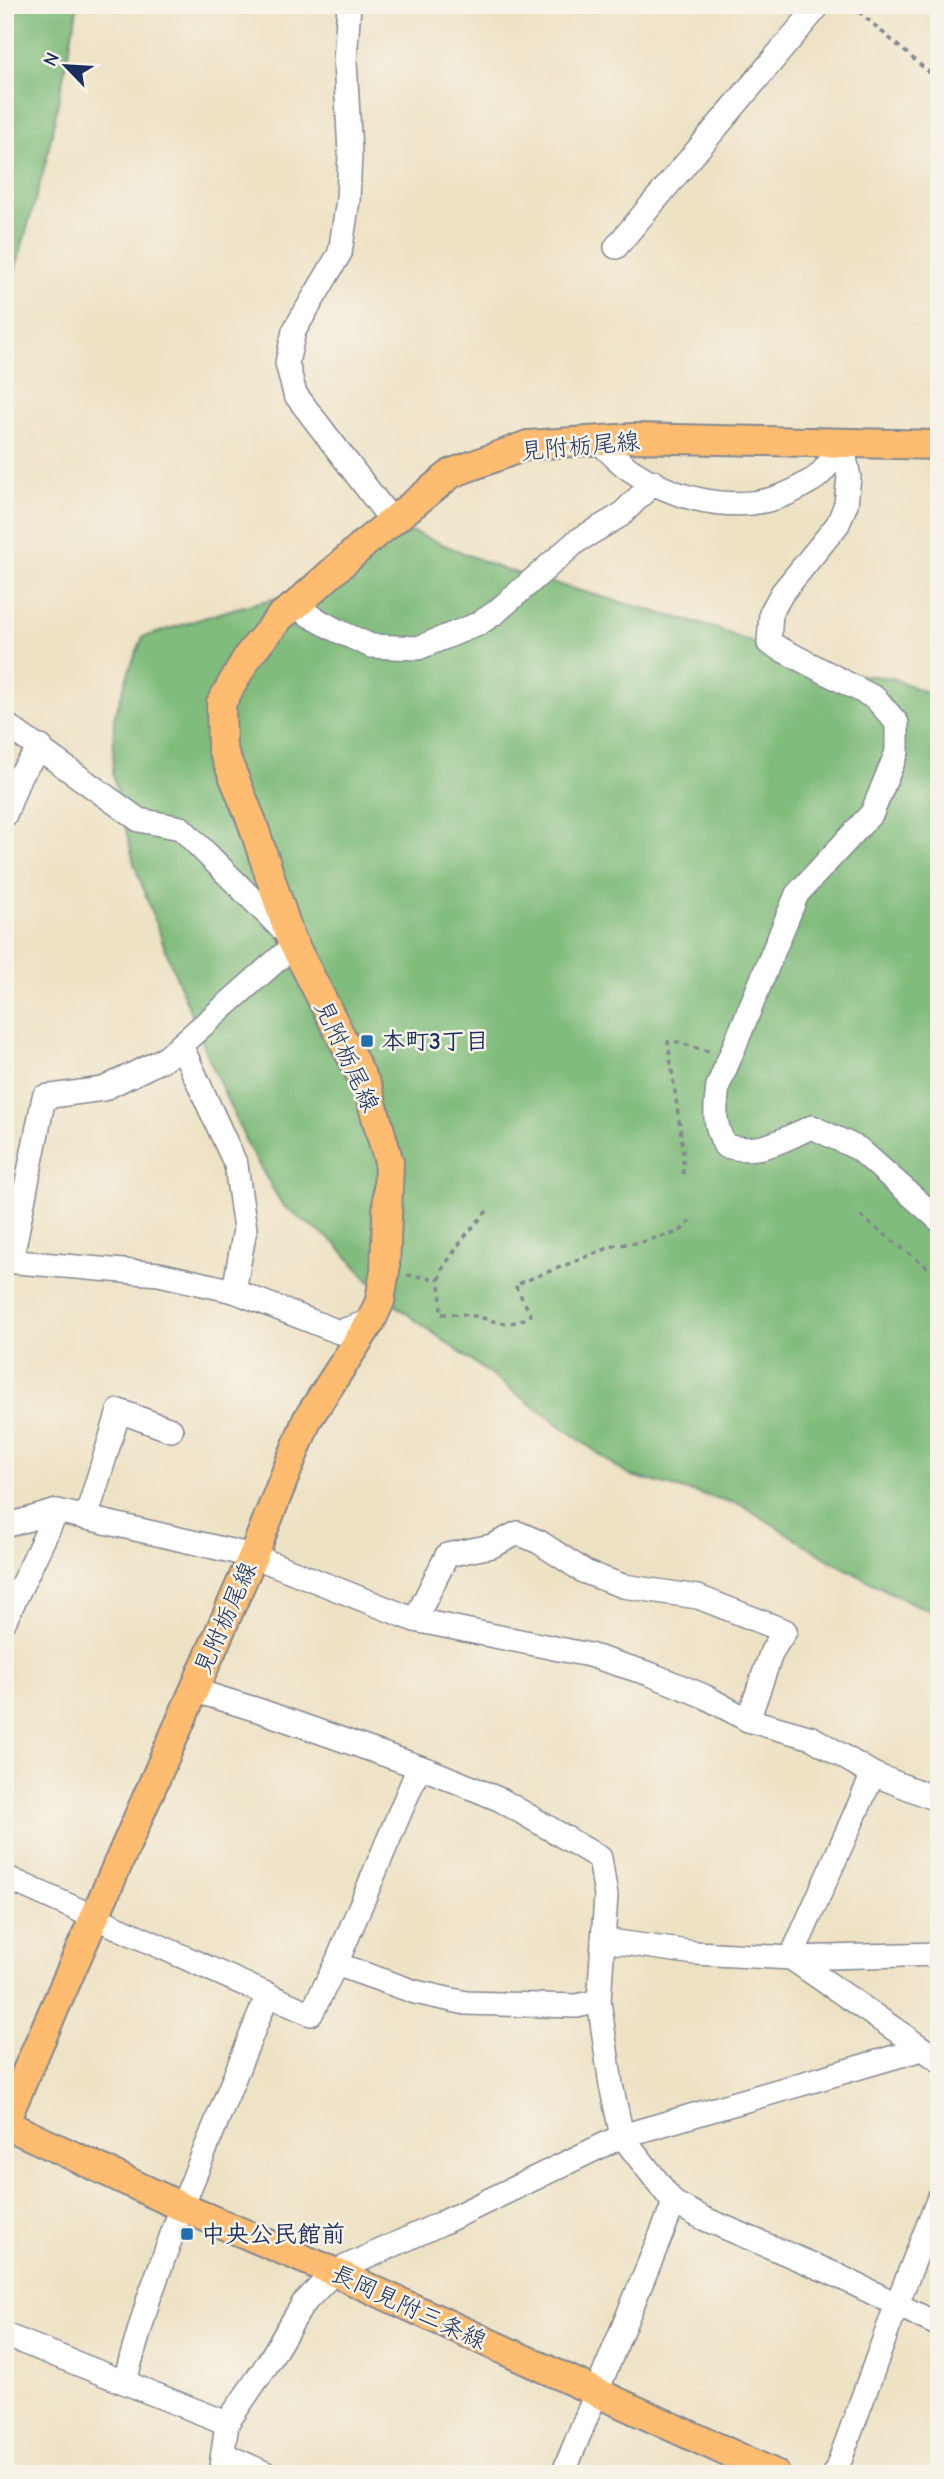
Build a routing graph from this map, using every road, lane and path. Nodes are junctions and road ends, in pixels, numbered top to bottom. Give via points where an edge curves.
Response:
1 (349, 5) edge
2 (819, 5) edge
3 (851, 5) edge
4 (939, 81) edge
5 (616, 247) dead end
6 (597, 440) junction
7 (842, 443) junction
8 (939, 445) edge
9 (654, 482) junction
10 (392, 521) junction
11 (296, 605) junction
12 (5, 724) edge
13 (41, 747) junction
14 (5, 815) edge
15 (292, 941) junction
16 (181, 1045) junction
17 (728, 1058) junction
18 (684, 1174) dead end
19 (487, 1211) dead end
20 (860, 1216) dead end
21 (692, 1220) dead end
22 (939, 1220) edge
23 (8, 1261) edge
24 (385, 1270) junction
25 (939, 1276) edge
26 (440, 1279) junction
27 (234, 1290) junction
28 (372, 1321) junction
29 (171, 1430) dead end
30 (57, 1511) junction
31 (86, 1518) junction
32 (5, 1525) edge
33 (253, 1556) junction
34 (5, 1620) edge
35 (415, 1620) junction
36 (193, 1689) junction
37 (748, 1720) junction
38 (419, 1767) junction
39 (873, 1774) junction
40 (939, 1800) edge
41 (5, 1877) edge
42 (96, 1917) junction
43 (603, 1940) junction
44 (939, 1954) edge
45 (791, 1958) junction
46 (336, 1964) junction
47 (268, 1994) junction
48 (599, 2001) junction
49 (930, 2054) edge
50 (5, 2122) edge
51 (622, 2136) junction
52 (939, 2198) edge
53 (674, 2203) junction
54 (182, 2207) junction
55 (334, 2272) junction
56 (897, 2304) junction
57 (939, 2325) edge
58 (5, 2335) edge
59 (125, 2381) junction
60 (596, 2393) junction
61 (227, 2423) junction
62 (222, 2464) edge
63 (267, 2474) edge
64 (563, 2474) edge
65 (775, 2474) edge
66 (835, 2474) edge

1 - 10 street via 345,61 348,200 340,253 294,331 287,363 295,394
2 - 5 street
3 - 4 path
6 - 7 main road, 見附栃尾線
6 - 9 street via 629,468
6 - 10 main road, 見附栃尾線 via 528,445 452,473
7 - 8 main road, 見附栃尾線
7 - 9 street via 820,475 790,495 762,503 696,498
7 - 17 street via 849,477 846,504 838,524 782,593 771,613 769,643 875,698 897,723 897,752 872,813 797,894
9 - 11 street via 621,515 577,541 495,613 418,648 371,646
10 - 11 main road, 見附栃尾線
11 - 15 main road, 見附栃尾線 via 248,656 221,703 222,748
12 - 13 street
13 - 14 street via 20,775
13 - 15 street via 139,820 181,828
15 - 16 street
15 - 24 main road, 見附栃尾線 via 368,1089 389,1162
16 - 23 street via 166,1058 103,1088 44,1097
16 - 27 street via 236,1165 246,1229
17 - 18 path via 668,1042
17 - 22 street via 718,1086 715,1116 725,1146 745,1151 767,1146 812,1126 859,1149
19 - 26 path via 440,1272
20 - 25 path
21 - 26 path via 679,1232 616,1245 515,1285 531,1315 519,1323 441,1314
23 - 27 street via 159,1274
24 - 26 path
24 - 28 main road, 見附栃尾線
27 - 28 street via 339,1332
28 - 33 main road, 見附栃尾線 via 307,1420
29 - 31 street via 119,1412
30 - 31 street
30 - 32 street
30 - 34 street
31 - 33 street
33 - 35 street
33 - 36 main road, 見附栃尾線
35 - 37 street via 589,1655 693,1691
35 - 37 street via 447,1555 492,1546 518,1533 585,1572 623,1586 698,1597 785,1631 772,1651
36 - 38 street
36 - 42 main road, 見附栃尾線
37 - 39 street via 812,1738
38 - 43 street via 501,1800 600,1858 606,1896
38 - 46 street
39 - 40 street
39 - 45 street
41 - 42 street
42 - 47 street
42 - 50 main road, 見附栃尾線
43 - 45 street via 695,1953
43 - 48 street
44 - 45 street
45 - 49 street
46 - 47 street via 312,2014
46 - 48 street via 415,1992 466,2003 577,2006
47 - 54 street
48 - 51 street
49 - 51 street
50 - 54 main road, 長岡見附三条線
51 - 53 street
51 - 55 street
52 - 56 street
53 - 56 street
53 - 60 street
54 - 55 main road, 長岡見附三条線
54 - 59 street
55 - 60 main road, 長岡見附三条線
55 - 61 street via 303,2304
56 - 57 street
56 - 66 street
58 - 59 street
59 - 61 street
60 - 64 street
60 - 65 main road, 長岡見附三条線
61 - 62 street
62 - 63 street

